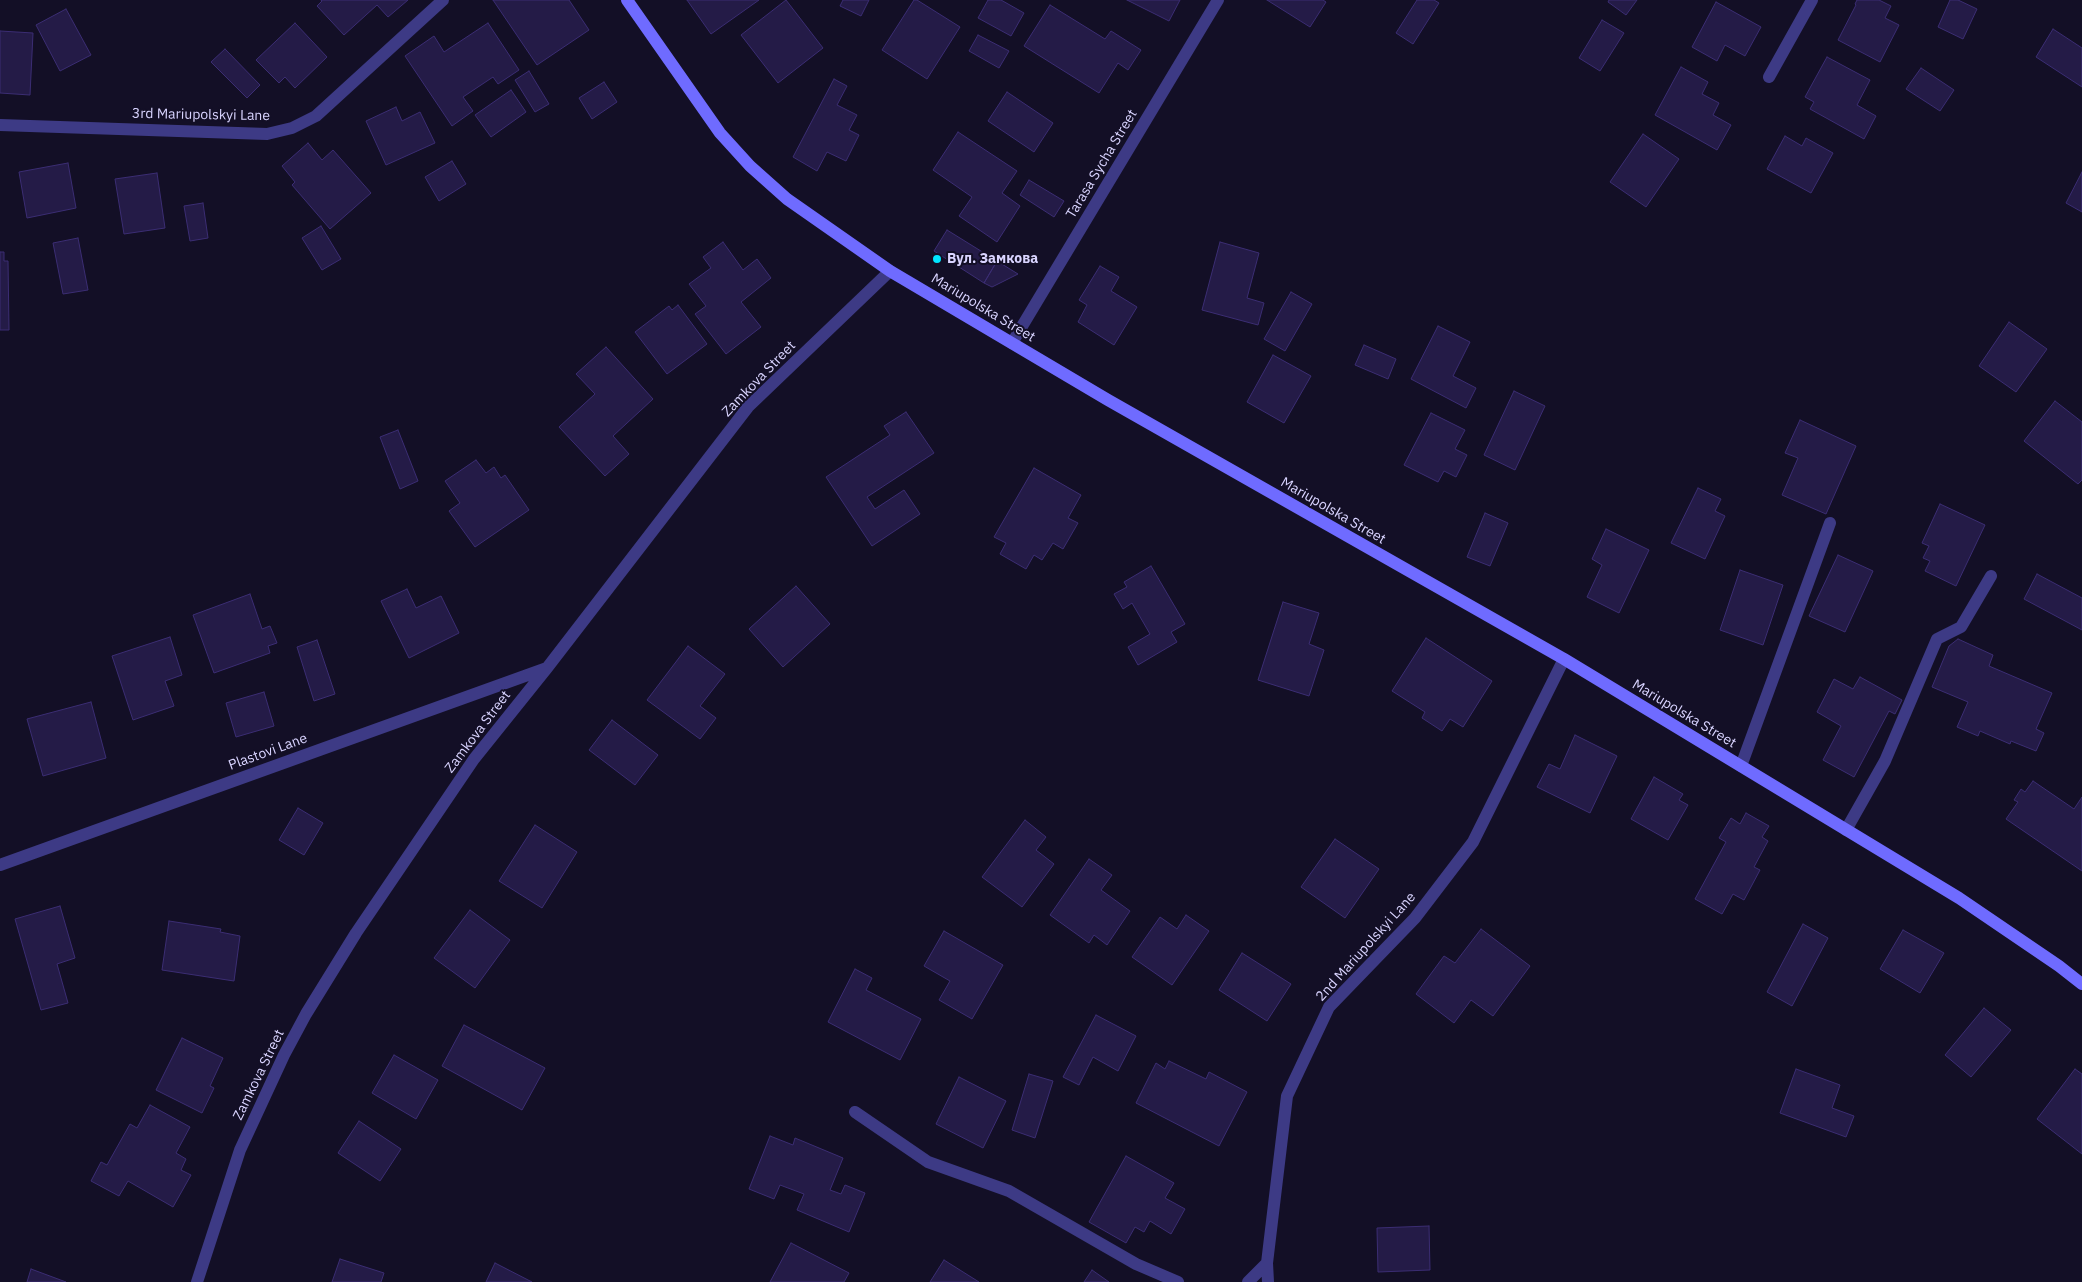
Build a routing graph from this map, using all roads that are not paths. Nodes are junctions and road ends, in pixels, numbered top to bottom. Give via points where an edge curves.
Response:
1 (443, 0) edge
2 (627, 0) edge
3 (1218, 0) edge
4 (1812, 0) edge
5 (1769, 77) dead end
6 (0, 125) edge
7 (890, 271) junction
8 (1012, 342) junction
9 (1830, 523) dead end
10 (1991, 576) dead end
11 (1564, 660) junction
12 (547, 668) junction
13 (1741, 766) junction
14 (1846, 830) junction
15 (0, 865) edge
16 (2082, 984) edge
17 (855, 1112) dead end
18 (1267, 1264) junction
19 (197, 1282) edge
20 (1178, 1282) edge
21 (1248, 1282) edge
22 (1268, 1282) edge

1 - 6 street, 3rd Mariupolskyi Lane via 316,116 292,128 268,134
2 - 7 main road, Mariupolska Street via 720,133 750,166 787,199
3 - 8 street, Tarasa Sycha Street
4 - 5 street
7 - 8 main road, Mariupolska Street
7 - 12 street, Zamkova Street via 748,407
8 - 11 main road, Mariupolska Street
9 - 13 street
10 - 14 street via 1961,627 1937,639 1884,761
11 - 13 main road, Mariupolska Street
11 - 18 street, 2nd Mariupolskyi Lane via 1473,842 1415,918 1328,1007 1287,1096
12 - 15 street, Plastovi Lane
12 - 19 street, Zamkova Street via 474,759 356,933 306,1014 240,1150
13 - 14 main road, Mariupolska Street
14 - 16 main road, Mariupolska Street via 1959,898
17 - 20 street via 928,1162 1009,1192 1136,1264
18 - 21 street
18 - 22 street, 2nd Mariupolskyi Lane

